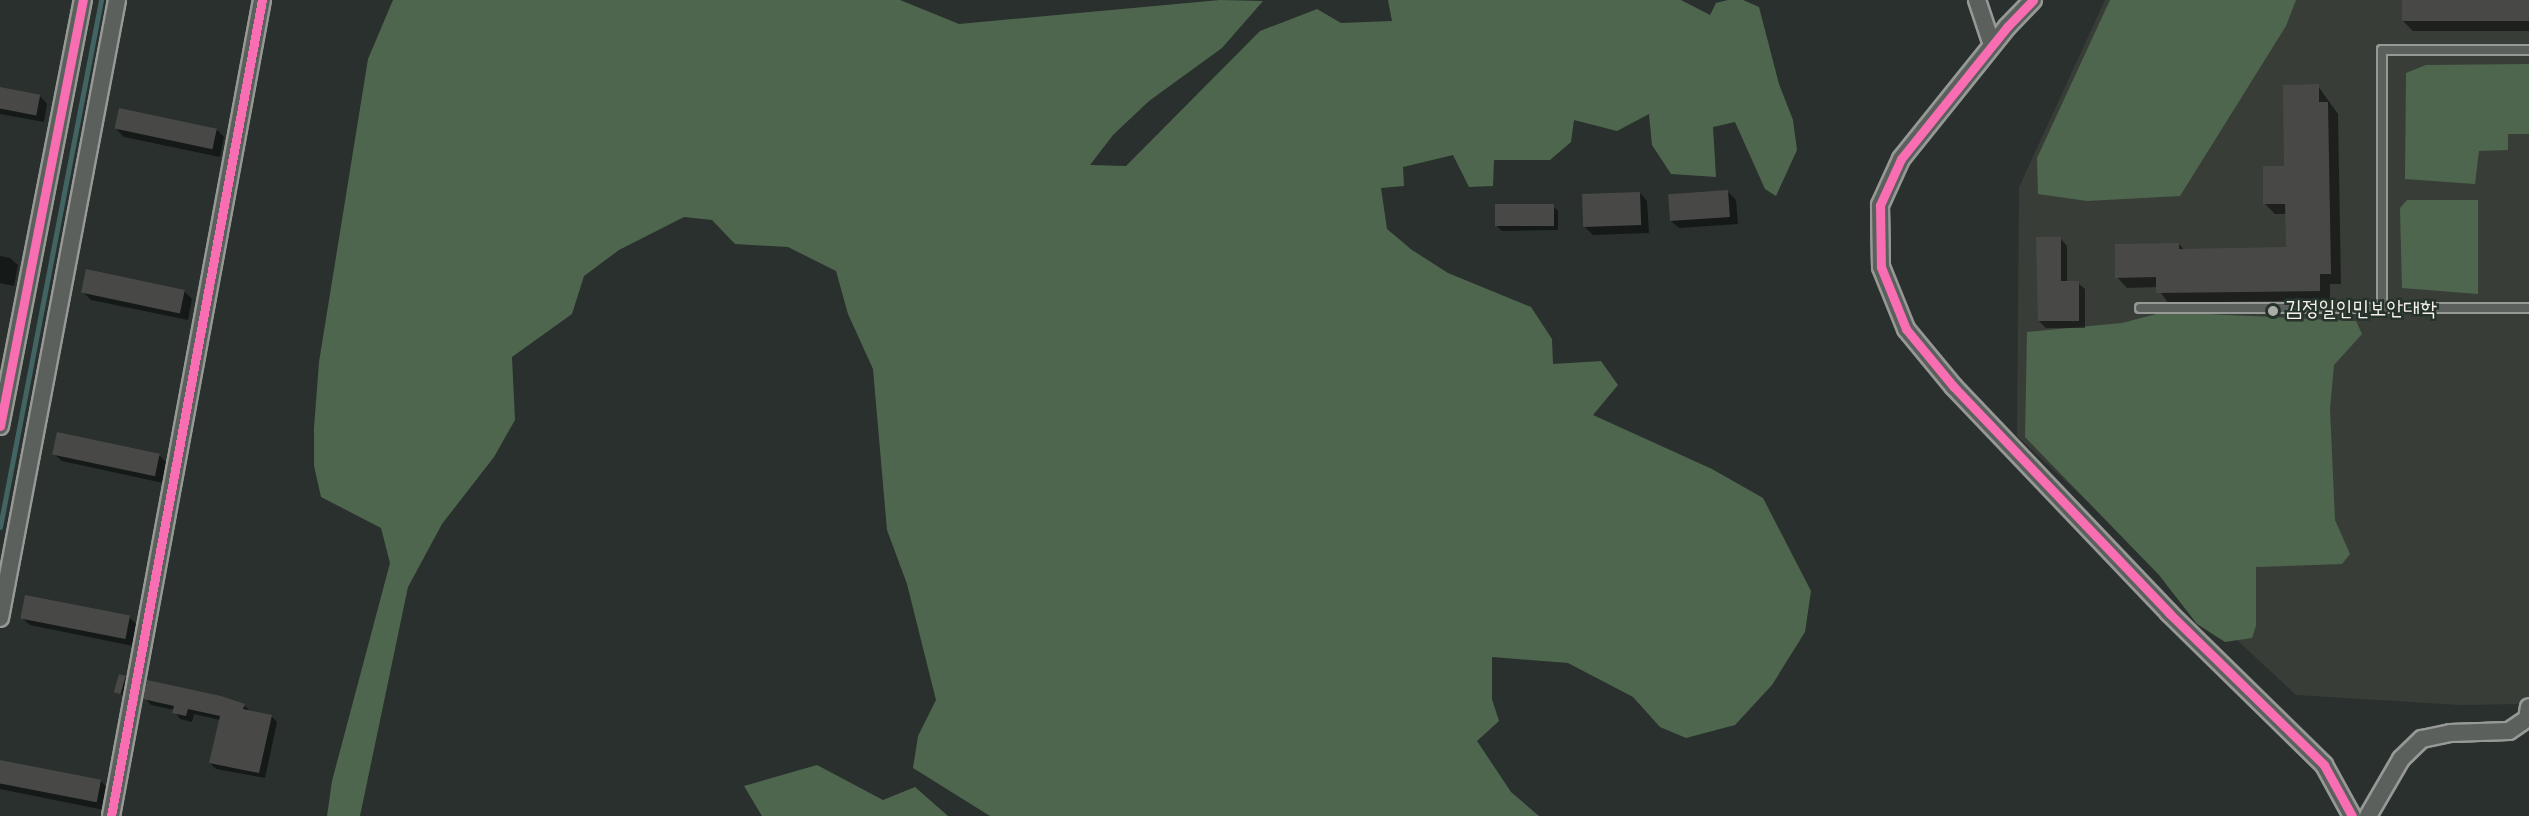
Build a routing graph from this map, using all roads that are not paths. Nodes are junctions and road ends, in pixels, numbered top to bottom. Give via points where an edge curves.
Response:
1 (83, 0) edge
2 (117, 0) edge
3 (262, 0) edge
4 (1977, 0) edge
5 (2033, 0) edge
6 (1992, 45) junction
7 (2529, 50) edge
8 (2140, 308) dead end
9 (2382, 308) junction
10 (2529, 308) edge
11 (0, 426) edge
12 (0, 618) edge
13 (2529, 707) edge
14 (111, 816) edge
15 (2352, 816) edge
16 (2368, 816) edge

1 - 11 street
2 - 12 street
3 - 14 street
4 - 6 street
5 - 6 street
6 - 15 street via 1901,159 1880,205 1881,267 1906,329 1954,387 2169,613 2324,765
7 - 9 lane via 2382,50
8 - 9 lane
9 - 10 lane
13 - 16 street via 2527,719 2509,731 2450,733 2421,739 2401,759

